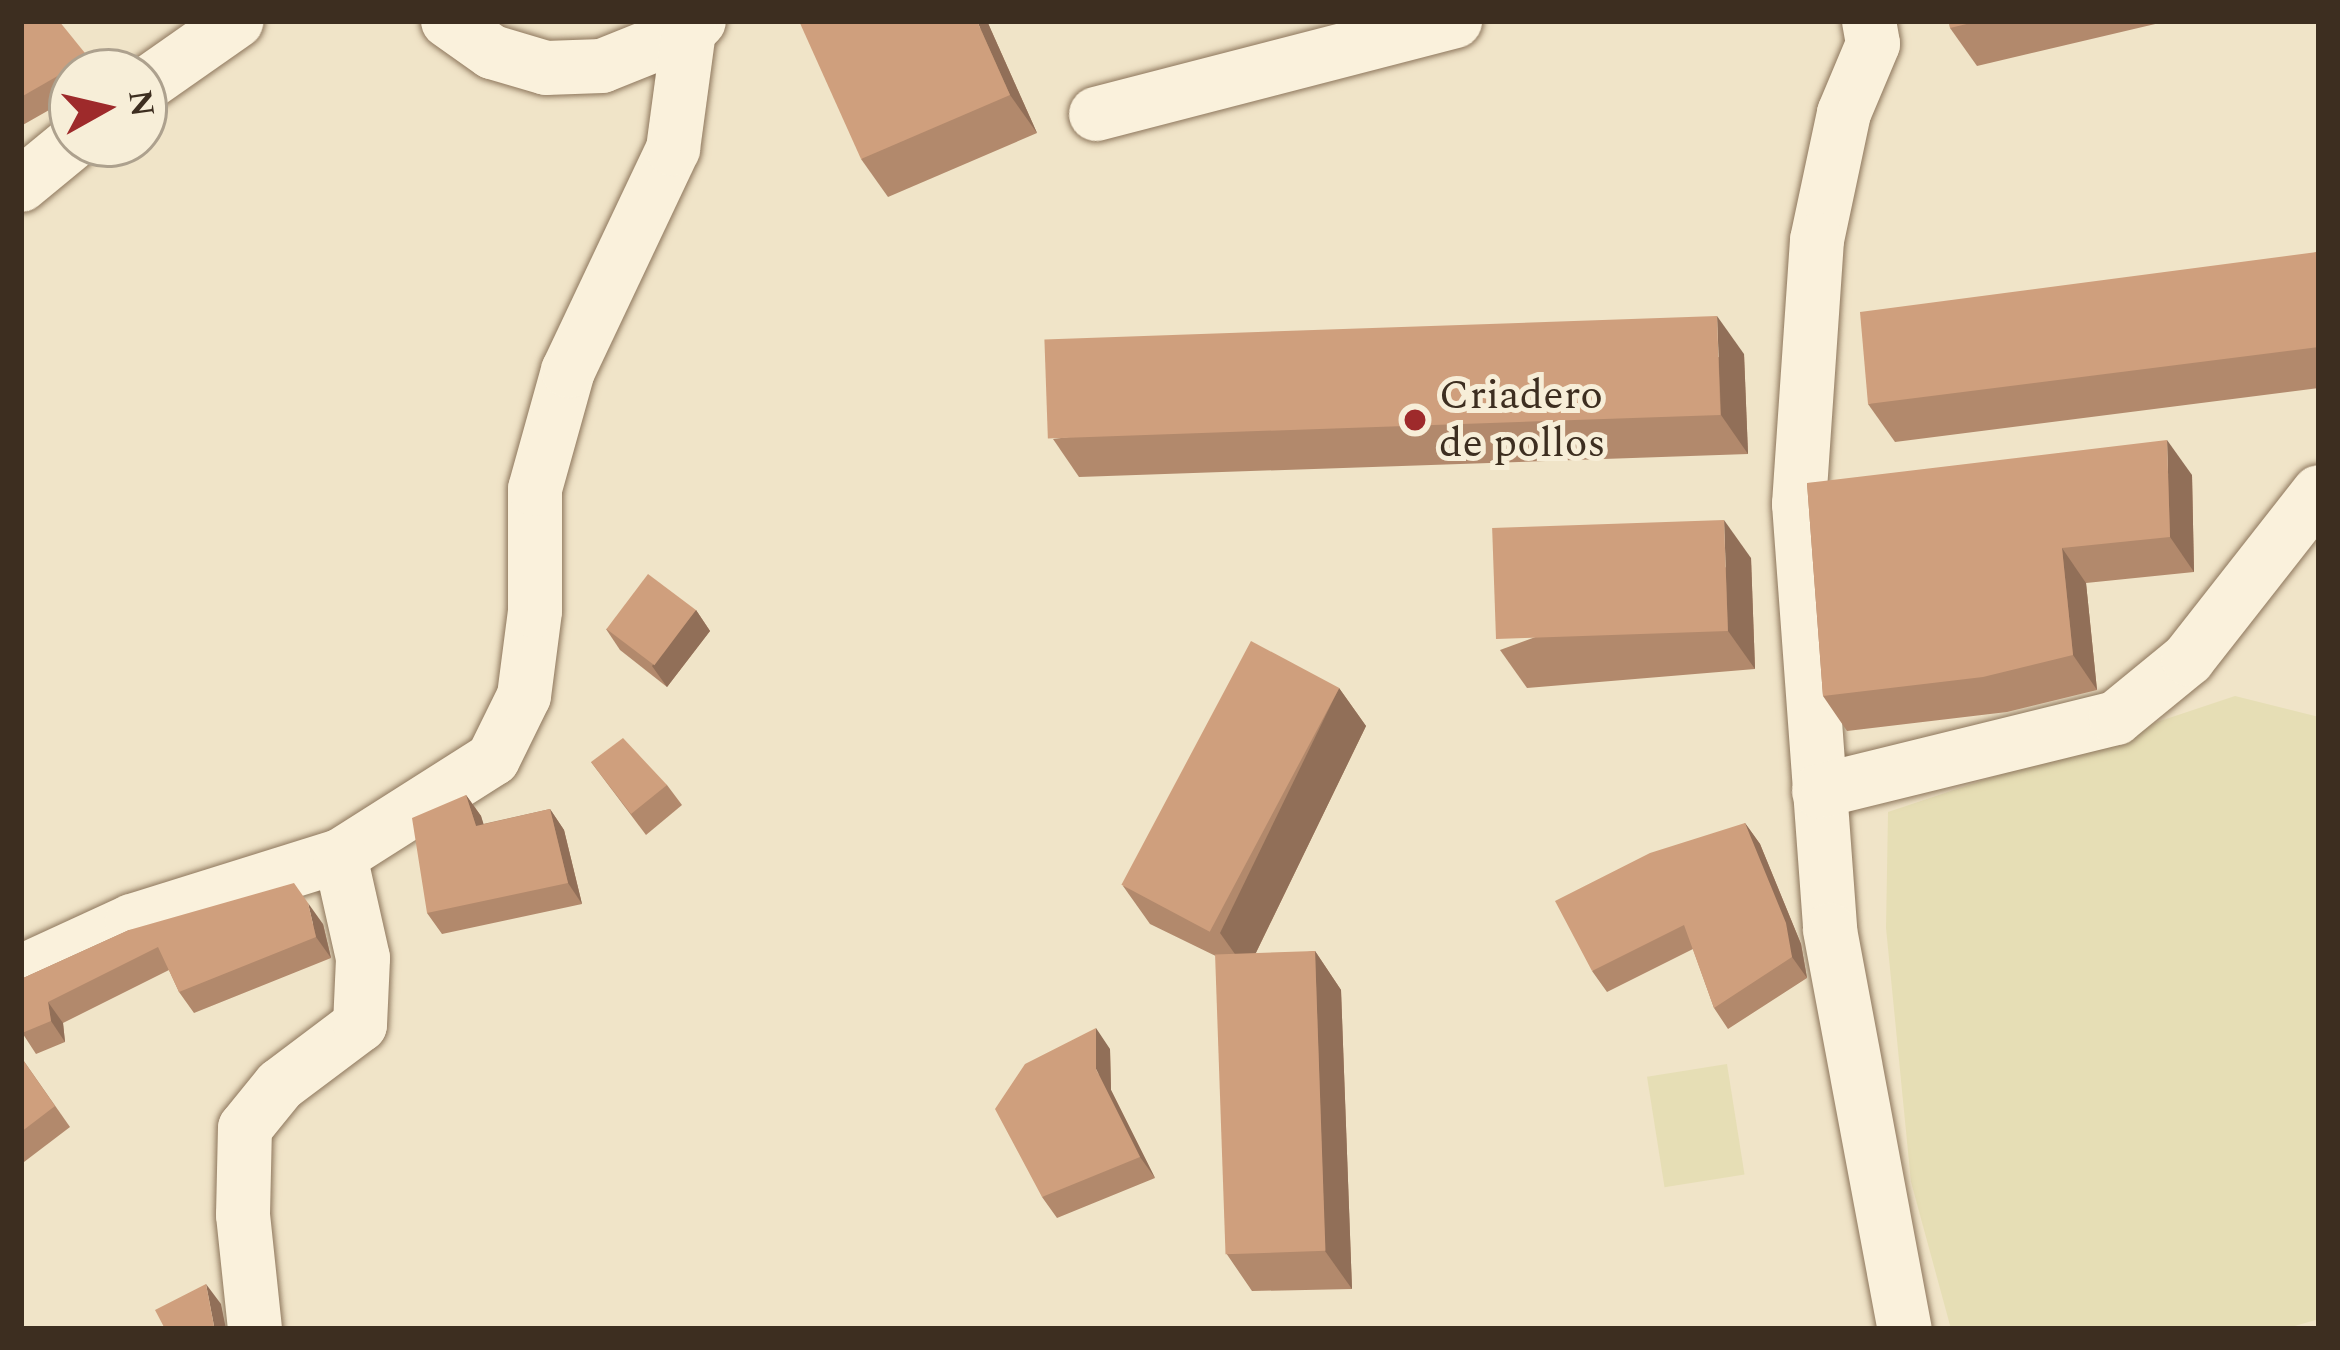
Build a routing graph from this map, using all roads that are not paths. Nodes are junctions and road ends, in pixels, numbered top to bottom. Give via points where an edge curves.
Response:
1 (237, 21) edge
2 (448, 21) edge
3 (1455, 21) edge
4 (1869, 21) edge
5 (694, 26) edge
6 (168, 69) edge
7 (1096, 114) dead end
8 (48, 163) edge
9 (21, 185) edge
10 (2319, 492) edge
11 (1819, 790) junction
12 (340, 856) junction
13 (21, 972) edge
14 (256, 1329) edge
15 (1905, 1329) edge

1 - 6 street
2 - 5 street via 492,52 546,68 602,66
3 - 7 street
4 - 11 street via 1873,44 1844,113 1817,240 1799,504
5 - 12 street via 673,149 568,370 536,489 535,611 524,696 493,759
8 - 9 street
10 - 11 street via 2188,659 2116,718
11 - 15 street via 1830,930
12 - 13 street via 132,921
12 - 14 street via 363,958 359,1025 280,1085 245,1128 243,1215

